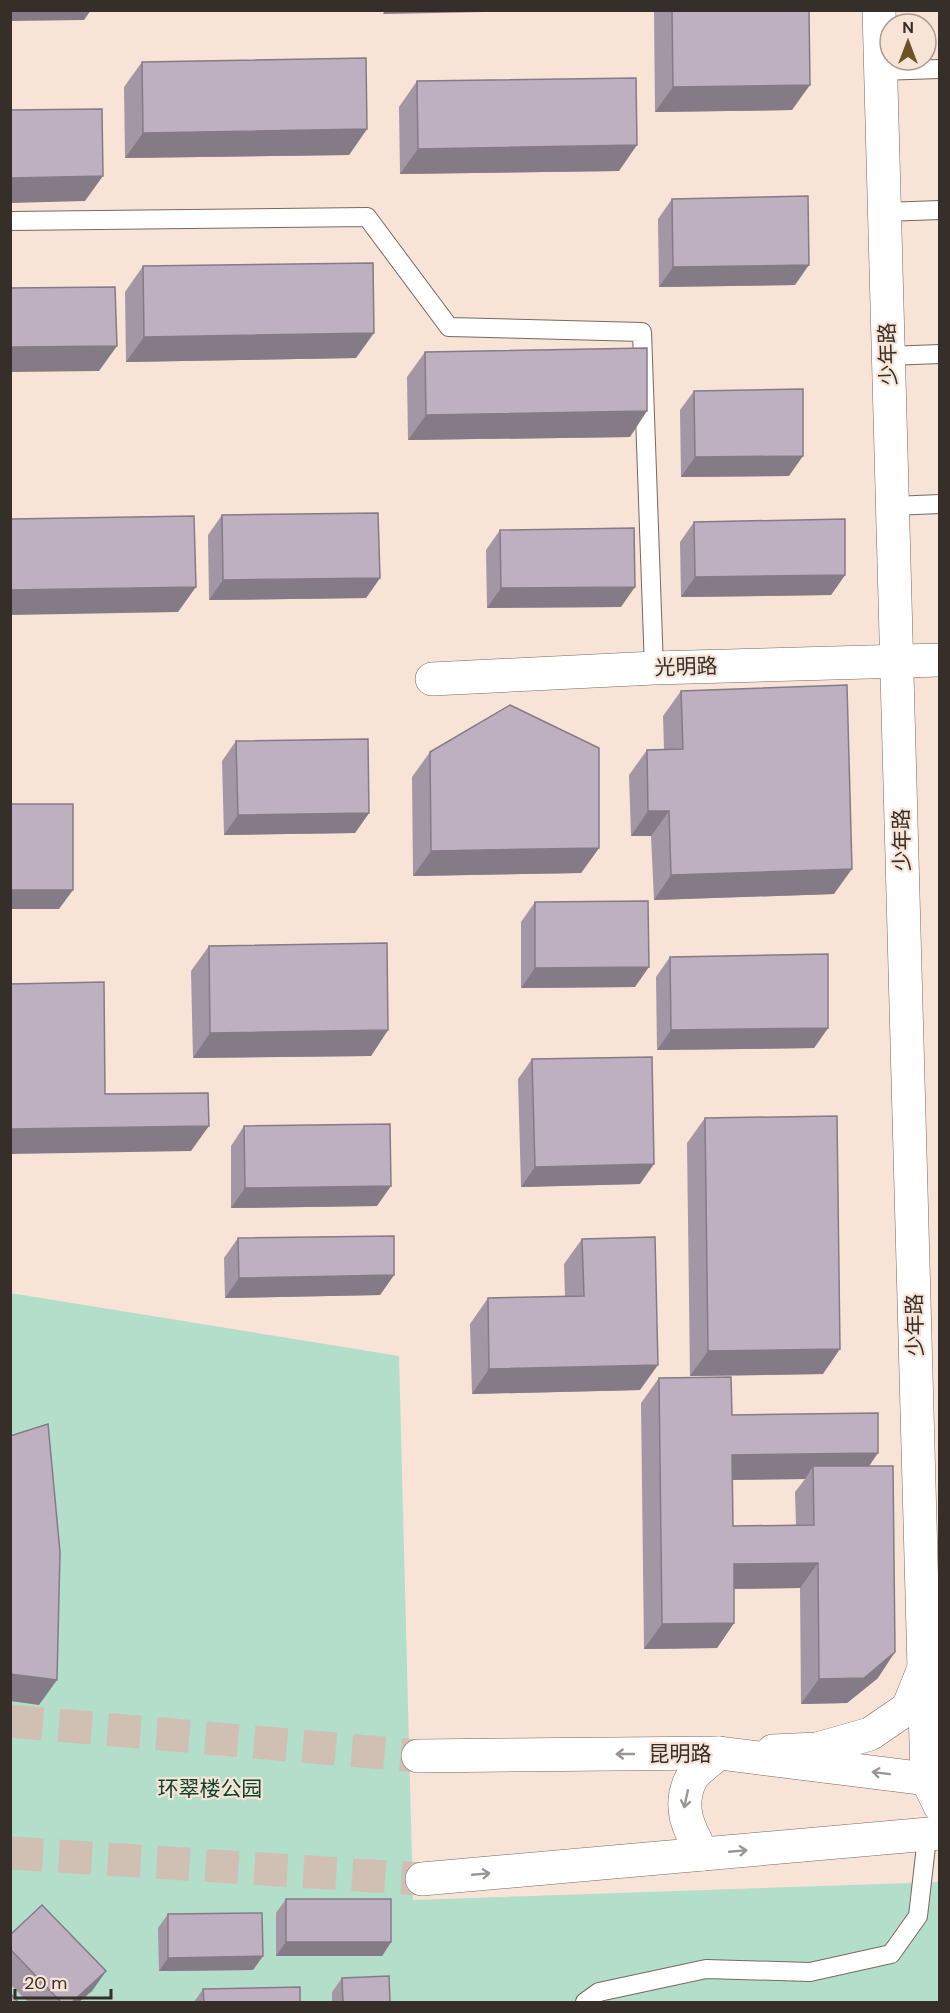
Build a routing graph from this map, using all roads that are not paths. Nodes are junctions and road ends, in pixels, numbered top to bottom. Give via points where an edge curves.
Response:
1 (880, 72) edge
2 (939, 210) edge
3 (885, 212) junction
4 (10, 221) edge
5 (939, 354) edge
6 (888, 356) junction
7 (939, 504) edge
8 (893, 506) junction
9 (939, 660) edge
10 (897, 661) junction
11 (654, 668) junction
12 (432, 679) dead end
13 (921, 1574) junction
14 (939, 1615) edge
15 (924, 1669) junction
16 (718, 1753) junction
17 (418, 1755) tunnel mouth
18 (935, 1806) edge
19 (703, 1854) junction
20 (423, 1879) tunnel mouth
21 (585, 2002) edge

1 - 3 street, 少年路
2 - 3 lane
3 - 6 street, 少年路
4 - 11 lane via 367,217 449,327 642,332
5 - 6 lane
6 - 8 street, 少年路
7 - 8 lane
8 - 10 street, 少年路
9 - 10 street, 光明路
10 - 11 street, 光明路
10 - 13 street, 少年路
11 - 12 street, 光明路
13 - 14 street
13 - 15 street, 少年路
15 - 16 street via 908,1707 870,1734 817,1749
15 - 18 street, 少年路
16 -> 17 street, 昆明路
18 -> 16 street, 昆明路
16 -> 19 street via 691,1778 683,1806 688,1828
19 -> 18 street
18 - 21 lane via 918,1917 891,1954 810,1972 706,1969 599,1992
20 -> 19 street

